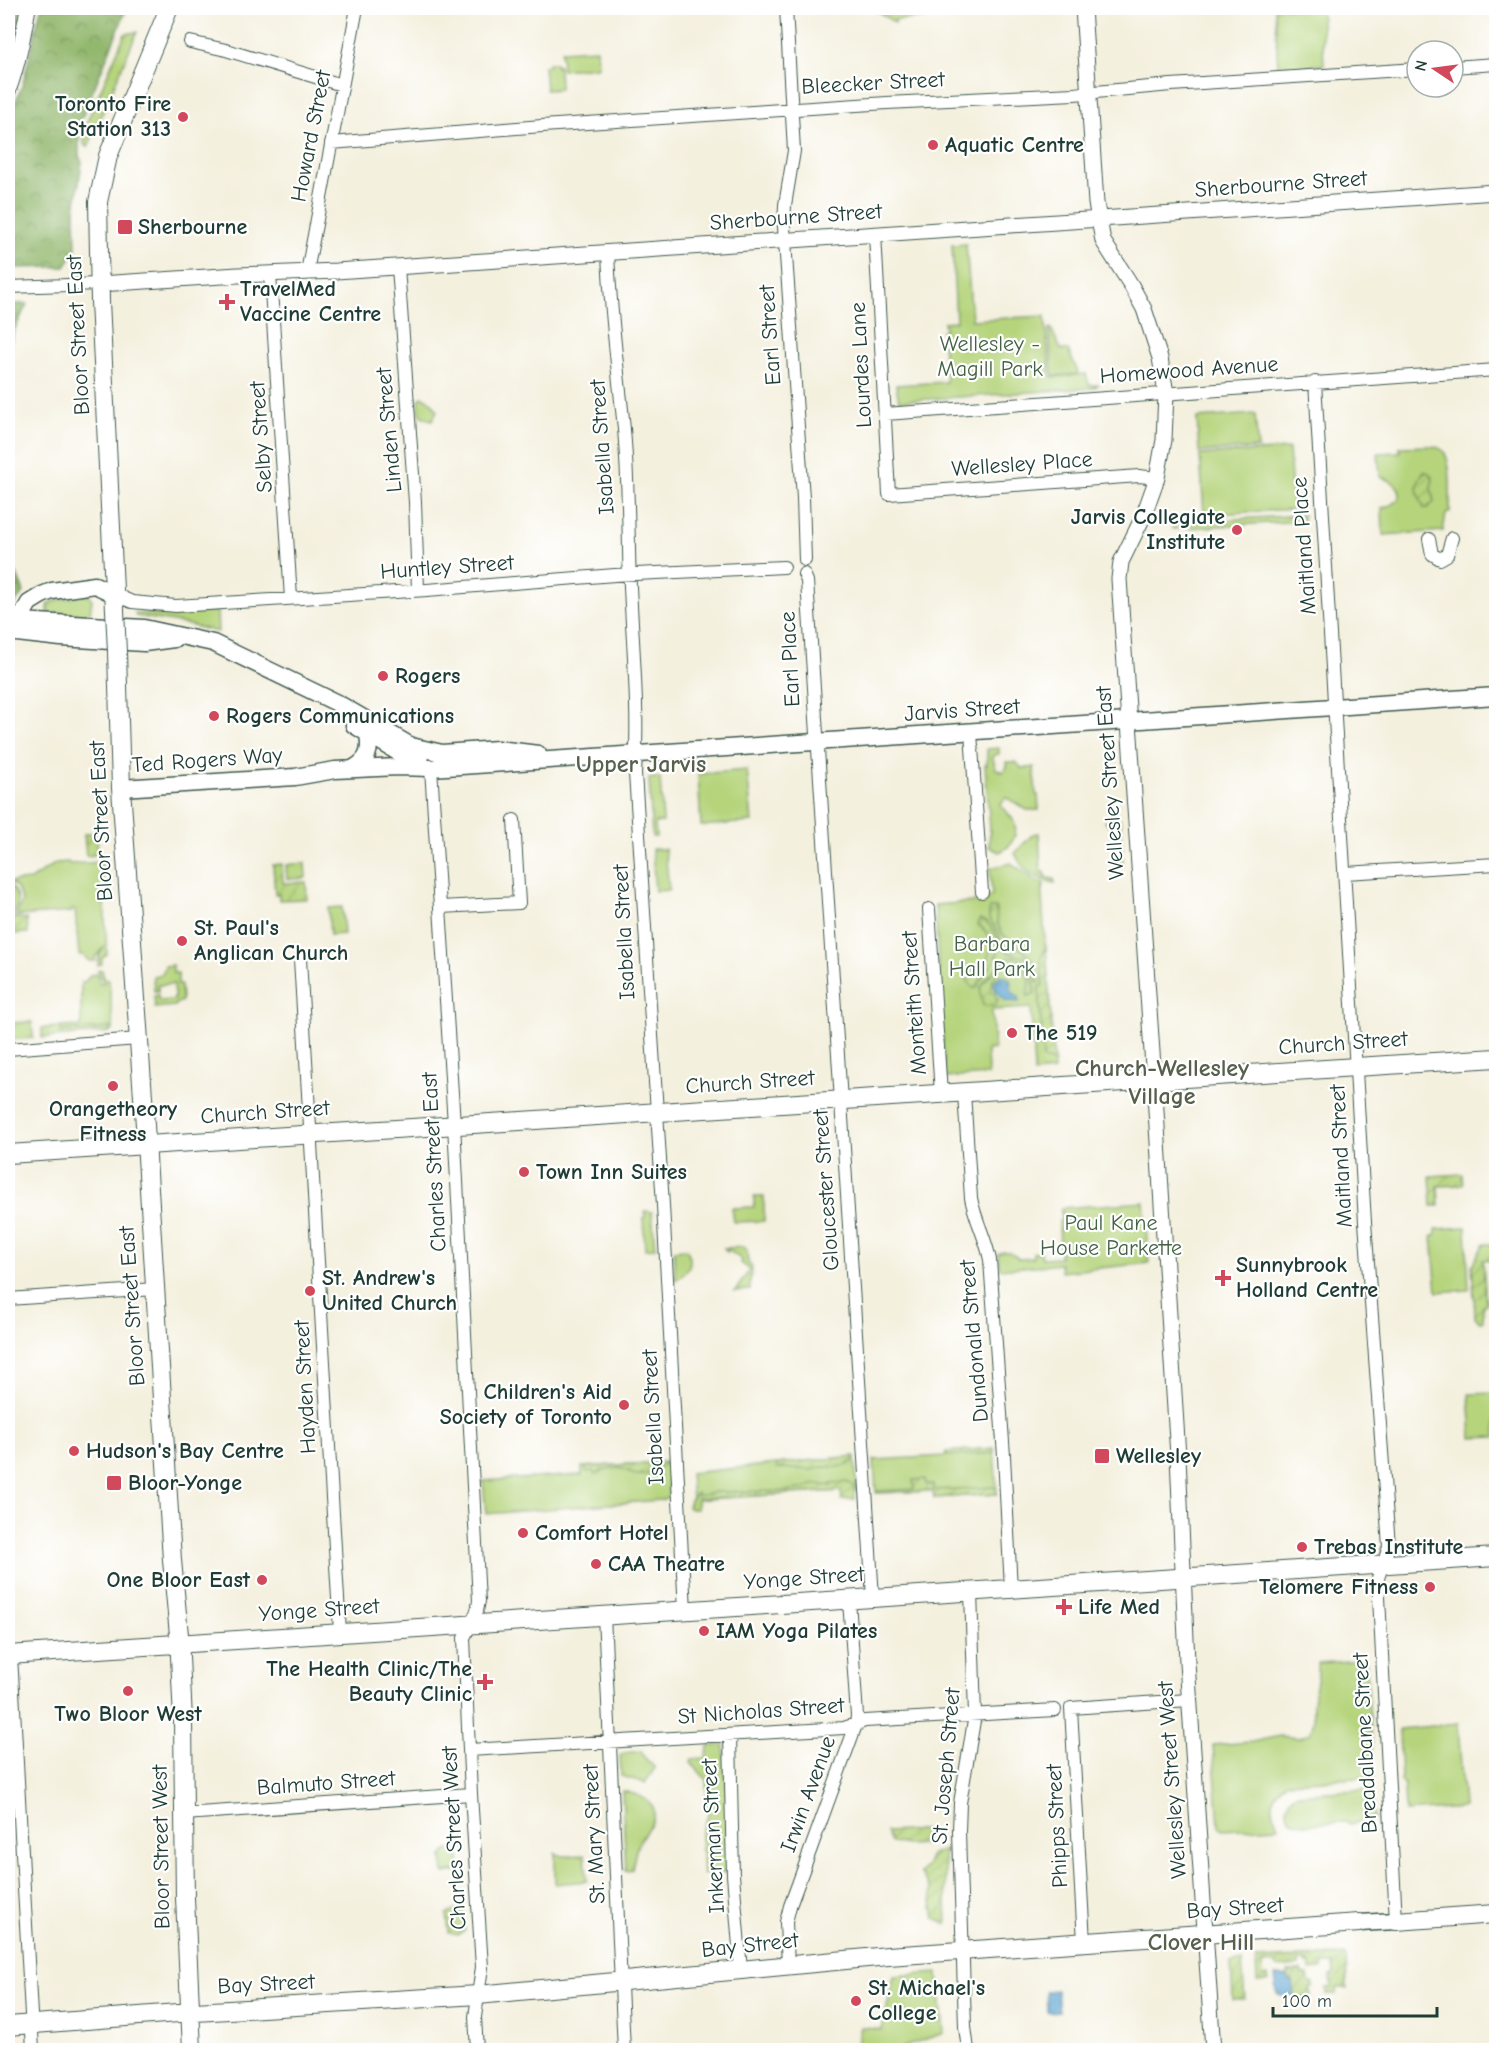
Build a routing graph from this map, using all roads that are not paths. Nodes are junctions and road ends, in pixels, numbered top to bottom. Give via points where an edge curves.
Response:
1 (28, 8) edge
2 (169, 8) edge
3 (357, 8) edge
4 (786, 8) edge
5 (1083, 8) edge
6 (190, 42) dead end
7 (1497, 64) edge
8 (1465, 66) edge
9 (1405, 70) edge
10 (342, 85) junction
11 (8, 91) edge
12 (1089, 93) junction
13 (792, 109) junction
14 (331, 143) junction
15 (1497, 192) edge
16 (1097, 219) junction
17 (875, 234) junction
18 (785, 240) junction
19 (608, 252) junction
20 (398, 267) junction
21 (307, 272) junction
22 (270, 274) junction
23 (99, 284) junction
24 (8, 287) edge
25 (1497, 370) edge
26 (1314, 382) junction
27 (1166, 393) junction
28 (885, 414) junction
29 (1157, 478) junction
30 (889, 494) joint
31 (1452, 538) dead end
32 (1429, 539) dead end
33 (805, 560) dead end
34 (784, 567) dead end
35 (630, 574) junction
36 (804, 574) dead end
37 (418, 590) junction
38 (291, 598) junction
39 (115, 602) junction
40 (11, 625) edge
41 (297, 684) junction
42 (1497, 696) edge
43 (1334, 707) junction
44 (1128, 722) junction
45 (971, 733) junction
46 (368, 734) junction
47 (817, 742) junction
48 (636, 755) junction
49 (577, 759) junction
50 (431, 768) junction
51 (352, 769) junction
52 (295, 777) junction
53 (121, 788) junction
54 (514, 820) dead end
55 (1497, 864) edge
56 (1345, 873) junction
57 (982, 892) dead end
58 (441, 908) junction
59 (929, 909) dead end
60 (300, 959) dead end
61 (138, 1039) junction
62 (8, 1049) edge
63 (1497, 1058) edge
64 (1357, 1066) junction
65 (1153, 1080) junction
66 (964, 1093) junction
67 (940, 1094) junction
68 (841, 1100) junction
69 (656, 1112) junction
70 (454, 1124) junction
71 (311, 1133) junction
72 (146, 1145) junction
73 (8, 1154) edge
74 (155, 1289) junction
75 (8, 1299) edge
76 (1497, 1557) edge
77 (1384, 1564) junction
78 (1183, 1578) junction
79 (1011, 1589) junction
80 (971, 1592) junction
81 (873, 1598) junction
82 (849, 1600) junction
83 (685, 1610) junction
84 (604, 1615) junction
85 (471, 1625) junction
86 (340, 1632) junction
87 (180, 1643) junction
88 (9, 1655) edge
89 (1190, 1700) junction
90 (1055, 1710) dead end
91 (975, 1715) junction
92 (856, 1725) junction
93 (729, 1735) junction
94 (610, 1742) junction
95 (469, 1750) junction
96 (471, 1794) junction
97 (184, 1814) junction
98 (1497, 1914) edge
99 (1396, 1921) junction
100 (1359, 1923) joint
101 (1205, 1934) junction
102 (1084, 1942) junction
103 (963, 1950) junction
104 (788, 1966) junction
105 (741, 1970) junction
106 (621, 1982) junction
107 (478, 1995) junction
108 (190, 2012) junction
109 (31, 2025) junction
110 (8, 2026) edge
111 (33, 2050) edge
112 (192, 2050) edge
113 (477, 2050) edge
114 (624, 2050) edge
115 (968, 2050) edge
116 (1213, 2050) edge

1 - 11 street
2 - 23 main road, Bloor Street East via 129,100 103,174 97,219
3 - 10 street, Howard Street
4 - 13 street, Earl Street
5 - 12 street, Wellesley Street East
6 - 10 street
7 - 8 street
9 - 12 street, Bleecker Street
10 - 14 street, Howard Street
12 - 13 street, Bleecker Street
12 - 16 street, Wellesley Street East
13 - 14 street, Bleecker Street
13 - 18 street, Earl Street via 794,152 785,205
14 - 21 street, Howard Street
15 - 16 street, Sherbourne Street
16 - 17 street, Sherbourne Street
16 - 27 street, Wellesley Street East via 1103,242 1144,309 1161,358
17 - 18 street, Sherbourne Street
17 - 28 street, Lourdes Lane
18 - 19 street, Sherbourne Street
18 - 33 street, Earl Street
19 - 20 street, Sherbourne Street
19 - 35 street, Isabella Street via 625,442
20 - 21 street, Sherbourne Street
20 - 37 street, Linden Street
21 - 22 street, Sherbourne Street
22 - 23 street, Sherbourne Street
22 - 38 street, Selby Street
23 - 24 street
23 - 39 main road, Bloor Street East
25 - 26 street, Homewood Avenue
26 - 27 street, Homewood Avenue
26 - 43 street, Maitland Place
27 - 28 street, Homewood Avenue
27 - 29 street, Wellesley Street East
28 - 30 street, Lourdes Lane
29 - 30 street, Wellesley Place via 1139,476
29 - 44 street, Wellesley Street East via 1119,571
31 - 32 street via 1447,555 1440,559 1432,554
34 - 35 street, Huntley Street
35 - 37 street, Huntley Street
35 - 48 street, Isabella Street
36 - 47 street, Earl Place
37 - 38 street, Huntley Street
38 - 39 street, Huntley Street via 176,606
39 - 40 main road via 95,585 52,591 29,603
39 - 53 main road, Bloor Street East, bridge
40 - 41 main road via 144,628 227,649
41 - 46 main road
41 - 49 main road via 411,746 442,753 498,749
42 - 43 main road, Jarvis Street
43 - 44 main road, Jarvis Street
43 - 56 street, Maitland Street
44 - 45 main road, Jarvis Street
44 - 65 street, Wellesley Street East
45 - 47 main road, Jarvis Street
45 - 57 street
46 - 50 main road
46 - 51 main road via 368,754
47 - 48 main road, Jarvis Street
47 - 68 street, Gloucester Street
48 - 49 main road, Jarvis Street
48 - 69 street, Isabella Street
49 - 50 main road, Jarvis Street
50 - 51 main road, Ted Rogers Way
50 - 52 main road, Ted Rogers Way via 411,777 338,781
50 - 58 street, Charles Street East
51 - 52 main road, Ted Rogers Way
52 - 53 main road, Ted Rogers Way
53 - 61 main road, Bloor Street East
54 - 58 street via 519,903
55 - 56 street
56 - 64 street, Maitland Street
58 - 70 street, Charles Street East
59 - 67 street, Monteith Street
60 - 71 street, Hayden Street
61 - 62 street
61 - 72 main road, Bloor Street East
63 - 64 main road, Church Street
64 - 65 main road, Church Street
64 - 77 street, Maitland Street via 1389,1546
65 - 66 main road, Church Street
65 - 78 street, Wellesley Street East
66 - 67 main road, Church Street
66 - 79 street, Dundonald Street via 971,1198 990,1260
67 - 68 main road, Church Street
68 - 69 main road, Church Street
68 - 81 street, Gloucester Street
69 - 70 main road, Church Street
69 - 83 street, Isabella Street
70 - 71 main road, Church Street
70 - 85 street, Charles Street East via 479,1601
71 - 72 main road, Church Street
71 - 86 street, Hayden Street
72 - 73 main road, Church Street
72 - 74 main road, Bloor Street East
74 - 75 street
74 - 87 main road, Bloor Street East
76 - 77 main road, Yonge Street
77 - 78 main road, Yonge Street
77 - 99 street, Breadalbane Street via 1378,1582
78 - 79 main road, Yonge Street
78 - 89 street, Wellesley Street West
79 - 80 main road, Yonge Street
80 - 81 main road, Yonge Street
80 - 91 street, St. Joseph Street
81 - 82 main road, Yonge Street
82 - 83 main road, Yonge Street
82 - 92 street, Irwin Avenue
83 - 84 main road, Yonge Street
84 - 85 main road, Yonge Street
84 - 94 street, St. Mary Street
85 - 86 main road, Yonge Street
85 - 95 street, Charles Street West via 464,1638
86 - 87 main road, Yonge Street
87 - 88 main road, Yonge Street
87 - 97 main road, Bloor Street West
88 - 109 street
89 - 101 street, Wellesley Street West
89 - 102 street, Phipps Street via 1071,1708
90 - 91 street, St Nicholas Street
91 - 92 street, St Nicholas Street via 865,1721
91 - 103 street, St. Joseph Street via 960,1803
92 - 93 street, St Nicholas Street
92 - 104 street, Irwin Avenue via 790,1906 786,1923
93 - 94 street, St Nicholas Street
93 - 105 street, Inkerman Street via 733,1875
94 - 95 street, St Nicholas Street
94 - 106 street, St. Mary Street
95 - 96 street, Charles Street West
96 - 97 street, Balmuto Street
96 - 107 street, Charles Street West via 482,1967
97 - 108 main road, Bloor Street West
98 - 99 main road, Bay Street
99 - 100 main road, Bay Street
100 - 101 main road, Bay Street
101 - 102 main road, Bay Street
101 - 116 street, Wellesley Street West
102 - 103 main road, Bay Street
103 - 104 main road, Bay Street
103 - 115 street, St. Joseph Street
104 - 105 main road, Bay Street
105 - 106 main road, Bay Street
106 - 107 main road, Bay Street
106 - 114 street, St. Mary Street
107 - 108 main road, Bay Street
107 - 113 street, Charles Street West
108 - 109 main road, Bay Street
108 - 112 main road, Bloor Street West
109 - 110 main road, Bay Street
109 - 111 street

